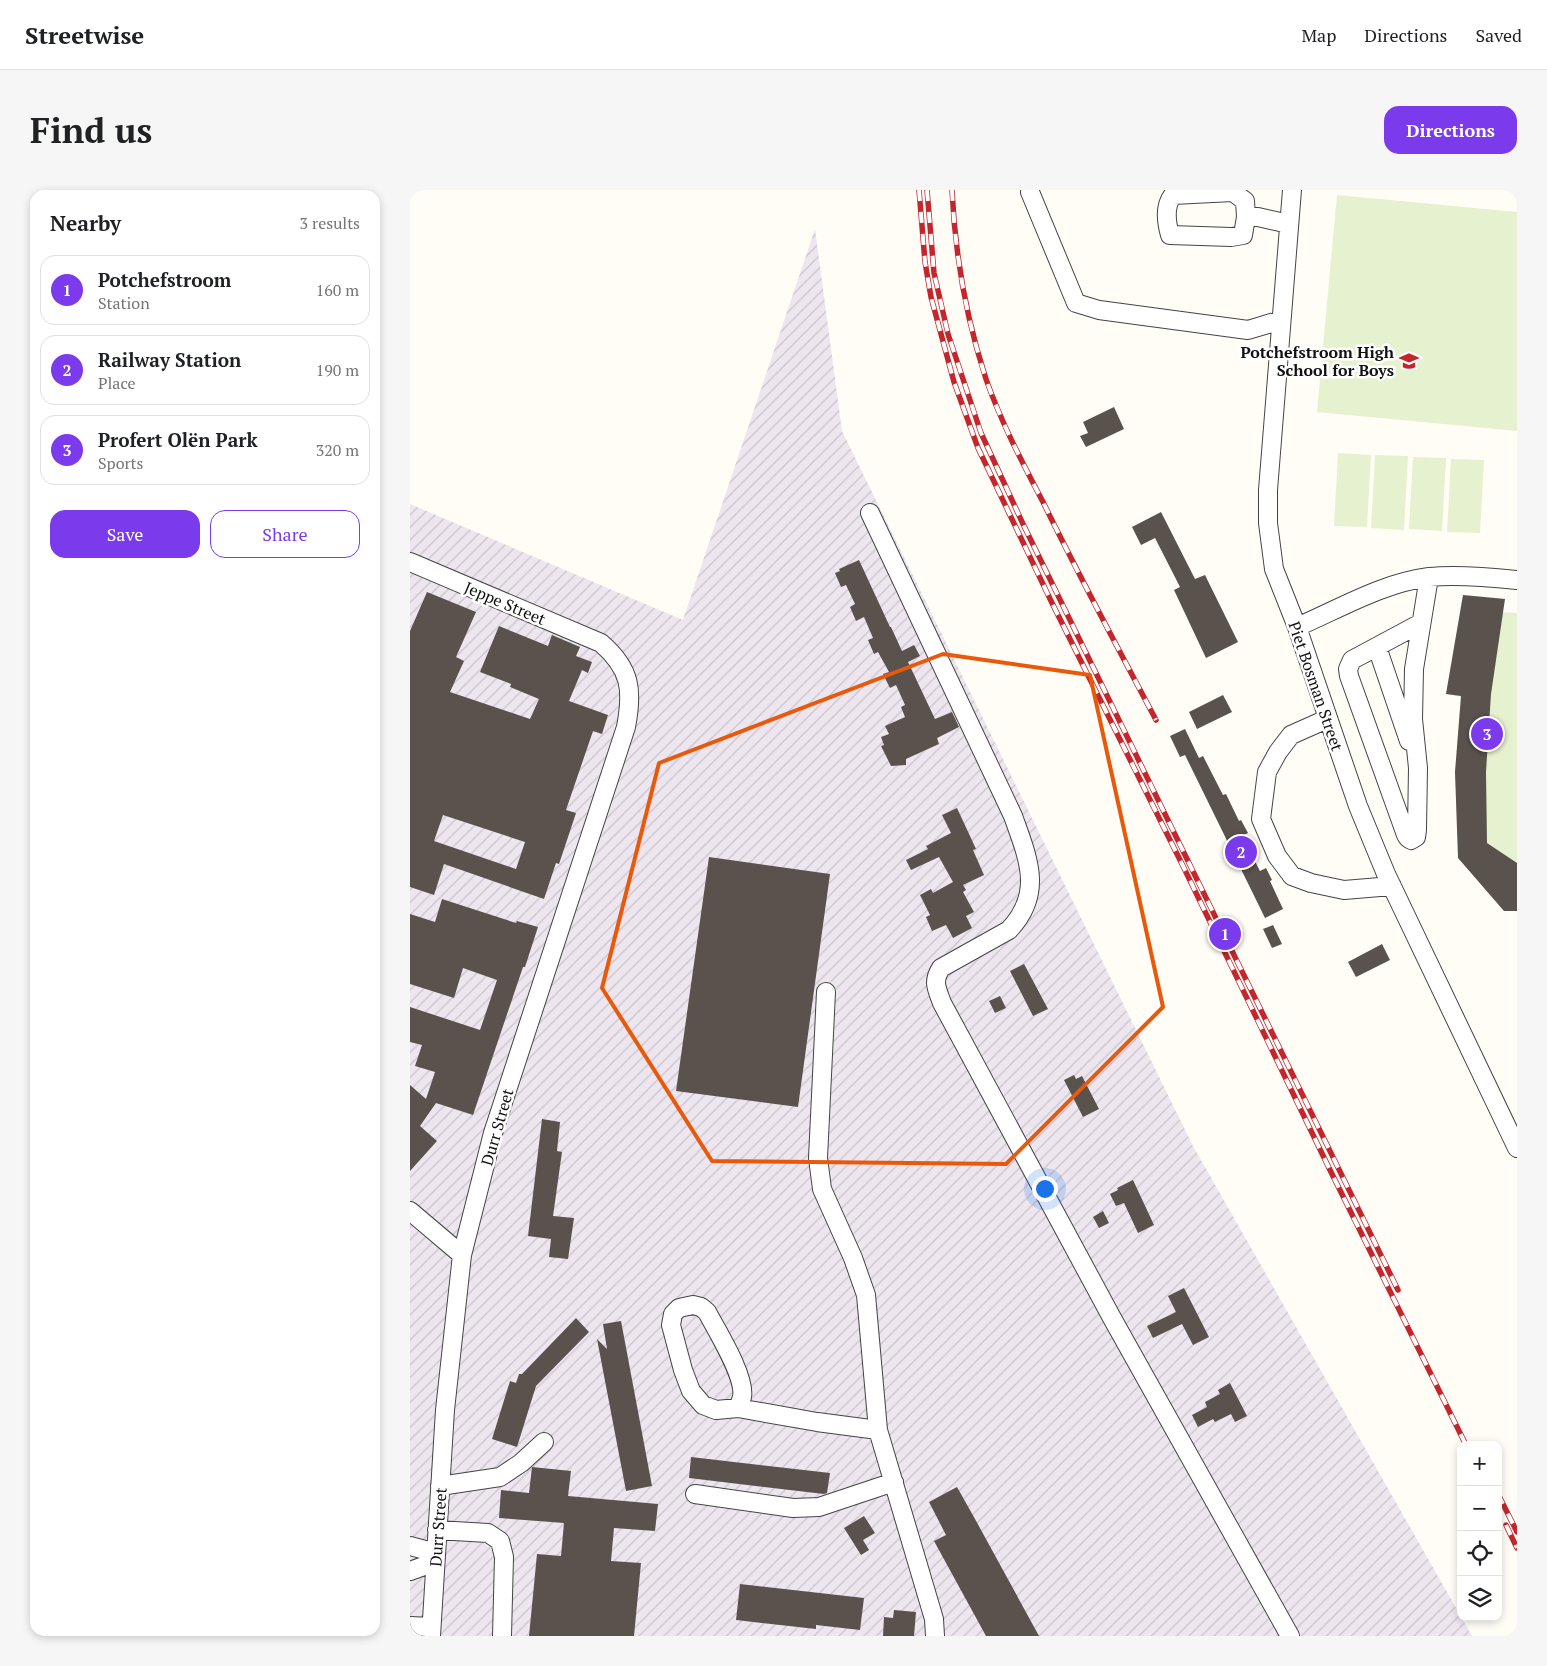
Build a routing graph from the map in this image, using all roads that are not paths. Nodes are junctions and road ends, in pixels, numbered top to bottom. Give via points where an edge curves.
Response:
1 (1292, 190) edge
2 (1030, 192) dead end
3 (1246, 217) junction
4 (1289, 224) junction
5 (1281, 320) junction
6 (870, 513) dead end
7 (410, 562) edge
8 (1429, 577) junction
9 (1517, 580) edge
10 (1422, 623) junction
11 (1297, 627) junction
12 (600, 644) joint
13 (1377, 647) junction
14 (1327, 719) junction
15 (1418, 768) junction
16 (1392, 886) junction
17 (826, 992) dead end
18 (1517, 1148) edge
19 (410, 1211) edge
20 (462, 1255) junction
21 (738, 1408) junction
22 (878, 1430) junction
23 (544, 1442) dead end
24 (894, 1482) junction
25 (440, 1486) junction
26 (695, 1494) dead end
27 (438, 1530) junction
28 (410, 1546) edge
29 (436, 1558) junction
30 (410, 1571) edge
31 (410, 1626) edge
32 (431, 1632) edge
33 (502, 1636) edge
34 (935, 1636) edge
35 (1290, 1636) edge

1 - 4 street, Piet Bosman Street
2 - 5 street via 1076,303 1099,310 1248,330
3 - 3 street via 1243,235 1170,235 1167,202 1173,195 1234,192 1245,201
3 - 4 street
4 - 5 street, Piet Bosman Street
5 - 11 street, Piet Bosman Street via 1268,523 1274,569
6 - 35 street via 1013,816 1030,871 1025,908 1009,930 941,968 936,976 936,987 942,1004 1112,1318
7 - 12 street, Jeppe Street
8 - 9 street
8 - 10 street
8 - 11 street via 1368,595
10 - 13 street
10 - 15 street via 1414,669 1413,719
11 - 14 street, Piet Bosman Street
12 - 20 street, Durr Street via 623,668 629,685 626,727 493,1133
13 - 15 street
13 - 15 street via 1352,660 1349,676 1406,835 1411,840 1416,837 1417,830
14 - 16 street, Piet Bosman Street via 1358,806
14 - 16 street via 1291,735 1278,752 1267,772 1261,819 1277,856 1292,876 1344,890
16 - 18 street, Piet Bosman Street
17 - 22 street via 818,1158 822,1189 866,1295
19 - 20 street
20 - 25 street, Durr Street
21 - 21 street via 742,1396 738,1376 707,1312 693,1305 678,1308 672,1314 670,1325 690,1391 703,1405 716,1410
21 - 22 street
22 - 24 street
23 - 25 street via 521,1463 500,1476
24 - 26 street via 819,1507 793,1508
24 - 34 street via 934,1619
25 - 27 street, Durr Street
27 - 29 street, Durr Street
27 - 33 street via 488,1533 500,1541 504,1557
28 - 29 street
29 - 30 street
29 - 32 street, Durr Street
31 - 32 street

